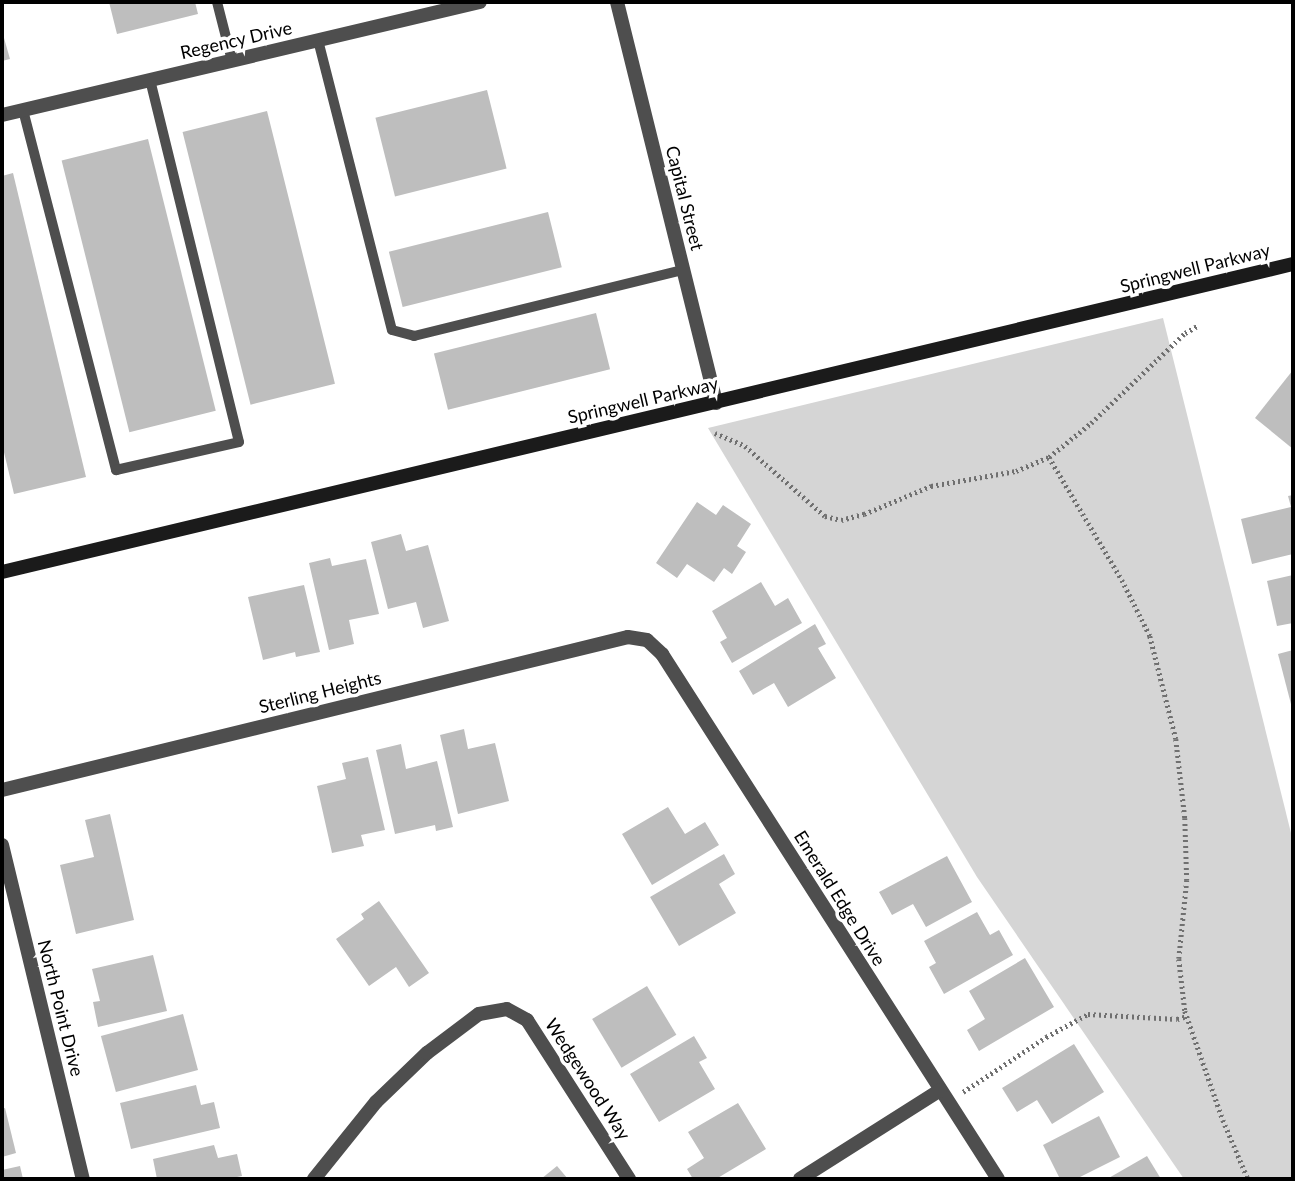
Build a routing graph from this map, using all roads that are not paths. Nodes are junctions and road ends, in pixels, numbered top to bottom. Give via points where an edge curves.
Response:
1 (217, 2) edge
2 (480, 2) edge
3 (617, 2) edge
4 (318, 40) junction
5 (232, 61) junction
6 (150, 80) junction
7 (23, 110) junction
8 (2, 115) edge
9 (1293, 264) edge
10 (683, 270) junction
11 (716, 403) junction
12 (2, 572) edge
13 (647, 640) joint
14 (2, 790) edge
15 (2, 845) edge
16 (944, 1096) junction
17 (83, 1179) edge
18 (314, 1179) edge
19 (629, 1179) edge
20 (800, 1179) edge
21 (998, 1179) edge

1 - 5 lane
2 - 4 street, Regency Drive
3 - 10 street, Capital Street
4 - 5 street, Regency Drive
4 - 10 lane via 392,330 414,336
5 - 6 street, Regency Drive
6 - 7 street, Regency Drive
6 - 7 lane via 239,442 227,445 116,470
7 - 8 street, Regency Drive
9 - 11 street, Springwell Parkway
10 - 11 street, Capital Street
11 - 12 street, Springwell Parkway
13 - 14 street, Sterling Heights via 628,637
13 - 16 street, Emerald Edge Drive via 662,654
15 - 17 street, North Point Drive
16 - 20 street
16 - 21 street, Emerald Edge Drive
18 - 19 street, Wedgewood Way via 376,1102 427,1053 480,1014 507,1009 527,1020

